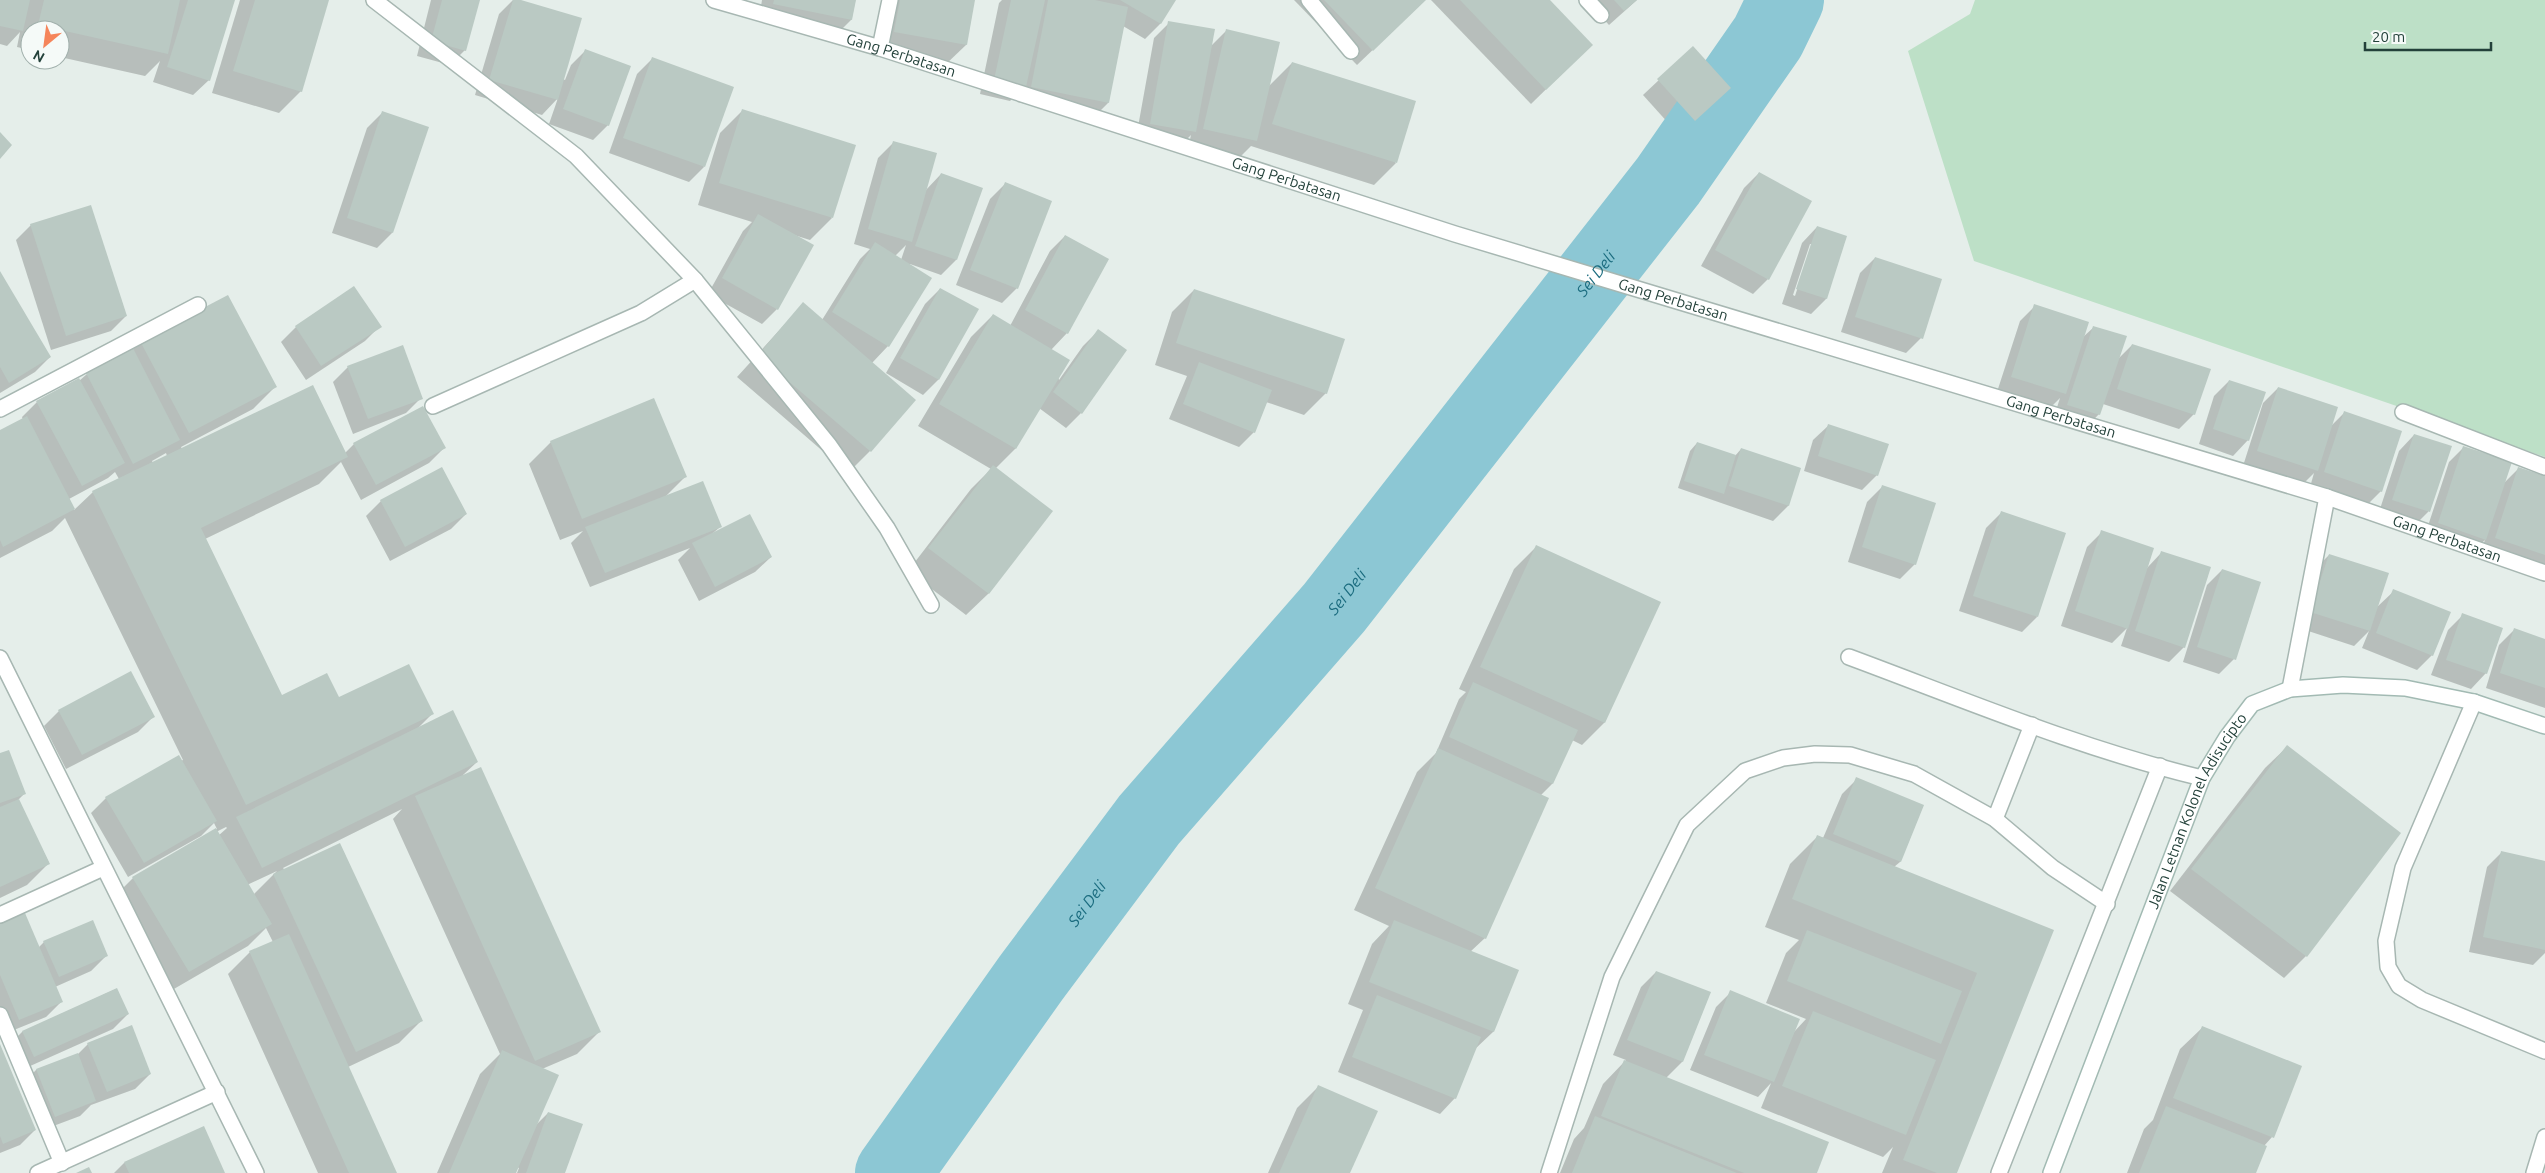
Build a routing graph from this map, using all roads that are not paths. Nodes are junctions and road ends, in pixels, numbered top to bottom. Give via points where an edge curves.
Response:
1 (374, 0) edge
2 (714, 0) edge
3 (890, 0) edge
4 (1309, 0) edge
5 (1587, 0) edge
6 (1601, 15) dead end
7 (880, 48) junction
8 (1351, 51) dead end
9 (695, 280) junction
10 (198, 305) dead end
11 (433, 406) dead end
12 (0, 409) edge
13 (2403, 412) dead end
14 (2545, 467) edge
15 (2327, 497) junction
16 (2545, 573) edge
17 (932, 605) dead end
18 (1849, 657) dead end
19 (0, 658) edge
20 (2290, 689) junction
21 (2474, 702) junction
22 (2032, 726) junction
23 (2545, 726) edge
24 (2160, 766) junction
25 (2202, 778) junction
26 (1995, 819) junction
27 (103, 868) junction
28 (2107, 904) junction
29 (0, 915) edge
30 (0, 1015) edge
31 (2545, 1051) edge
32 (217, 1092) junction
33 (2545, 1137) edge
34 (62, 1162) junction
35 (38, 1173) edge
36 (256, 1173) edge
37 (1549, 1173) edge
38 (1999, 1173) edge
39 (2051, 1173) edge
40 (2534, 1173) edge

1 - 9 street via 576,156
2 - 7 street, Gang Perbatasan
3 - 7 street
4 - 8 street
5 - 6 street
7 - 15 street, Gang Perbatasan via 1455,234
9 - 11 street via 641,314
9 - 17 street via 829,445 887,528
10 - 12 street
13 - 14 street
15 - 16 street, Gang Perbatasan
15 - 20 street
18 - 22 street
19 - 27 street
20 - 21 street, Jalan Letnan Kolonel Adisucipto via 2343,685 2405,688
20 - 25 street, Jalan Letnan Kolonel Adisucipto via 2252,704
21 - 23 street, Jalan Letnan Kolonel Adisucipto
21 - 31 street via 2403,868 2386,942 2388,967 2399,986 2422,1000
22 - 24 street
22 - 26 street
24 - 25 street
24 - 28 street
25 - 39 street, Jalan Letnan Kolonel Adisucipto
26 - 28 street via 2053,868
26 - 37 street via 1914,774 1850,755 1815,754 1783,758 1744,771 1687,826 1612,977
27 - 29 street
27 - 32 street
28 - 38 street
30 - 34 street
32 - 34 street
32 - 36 street
33 - 40 street
34 - 35 street

